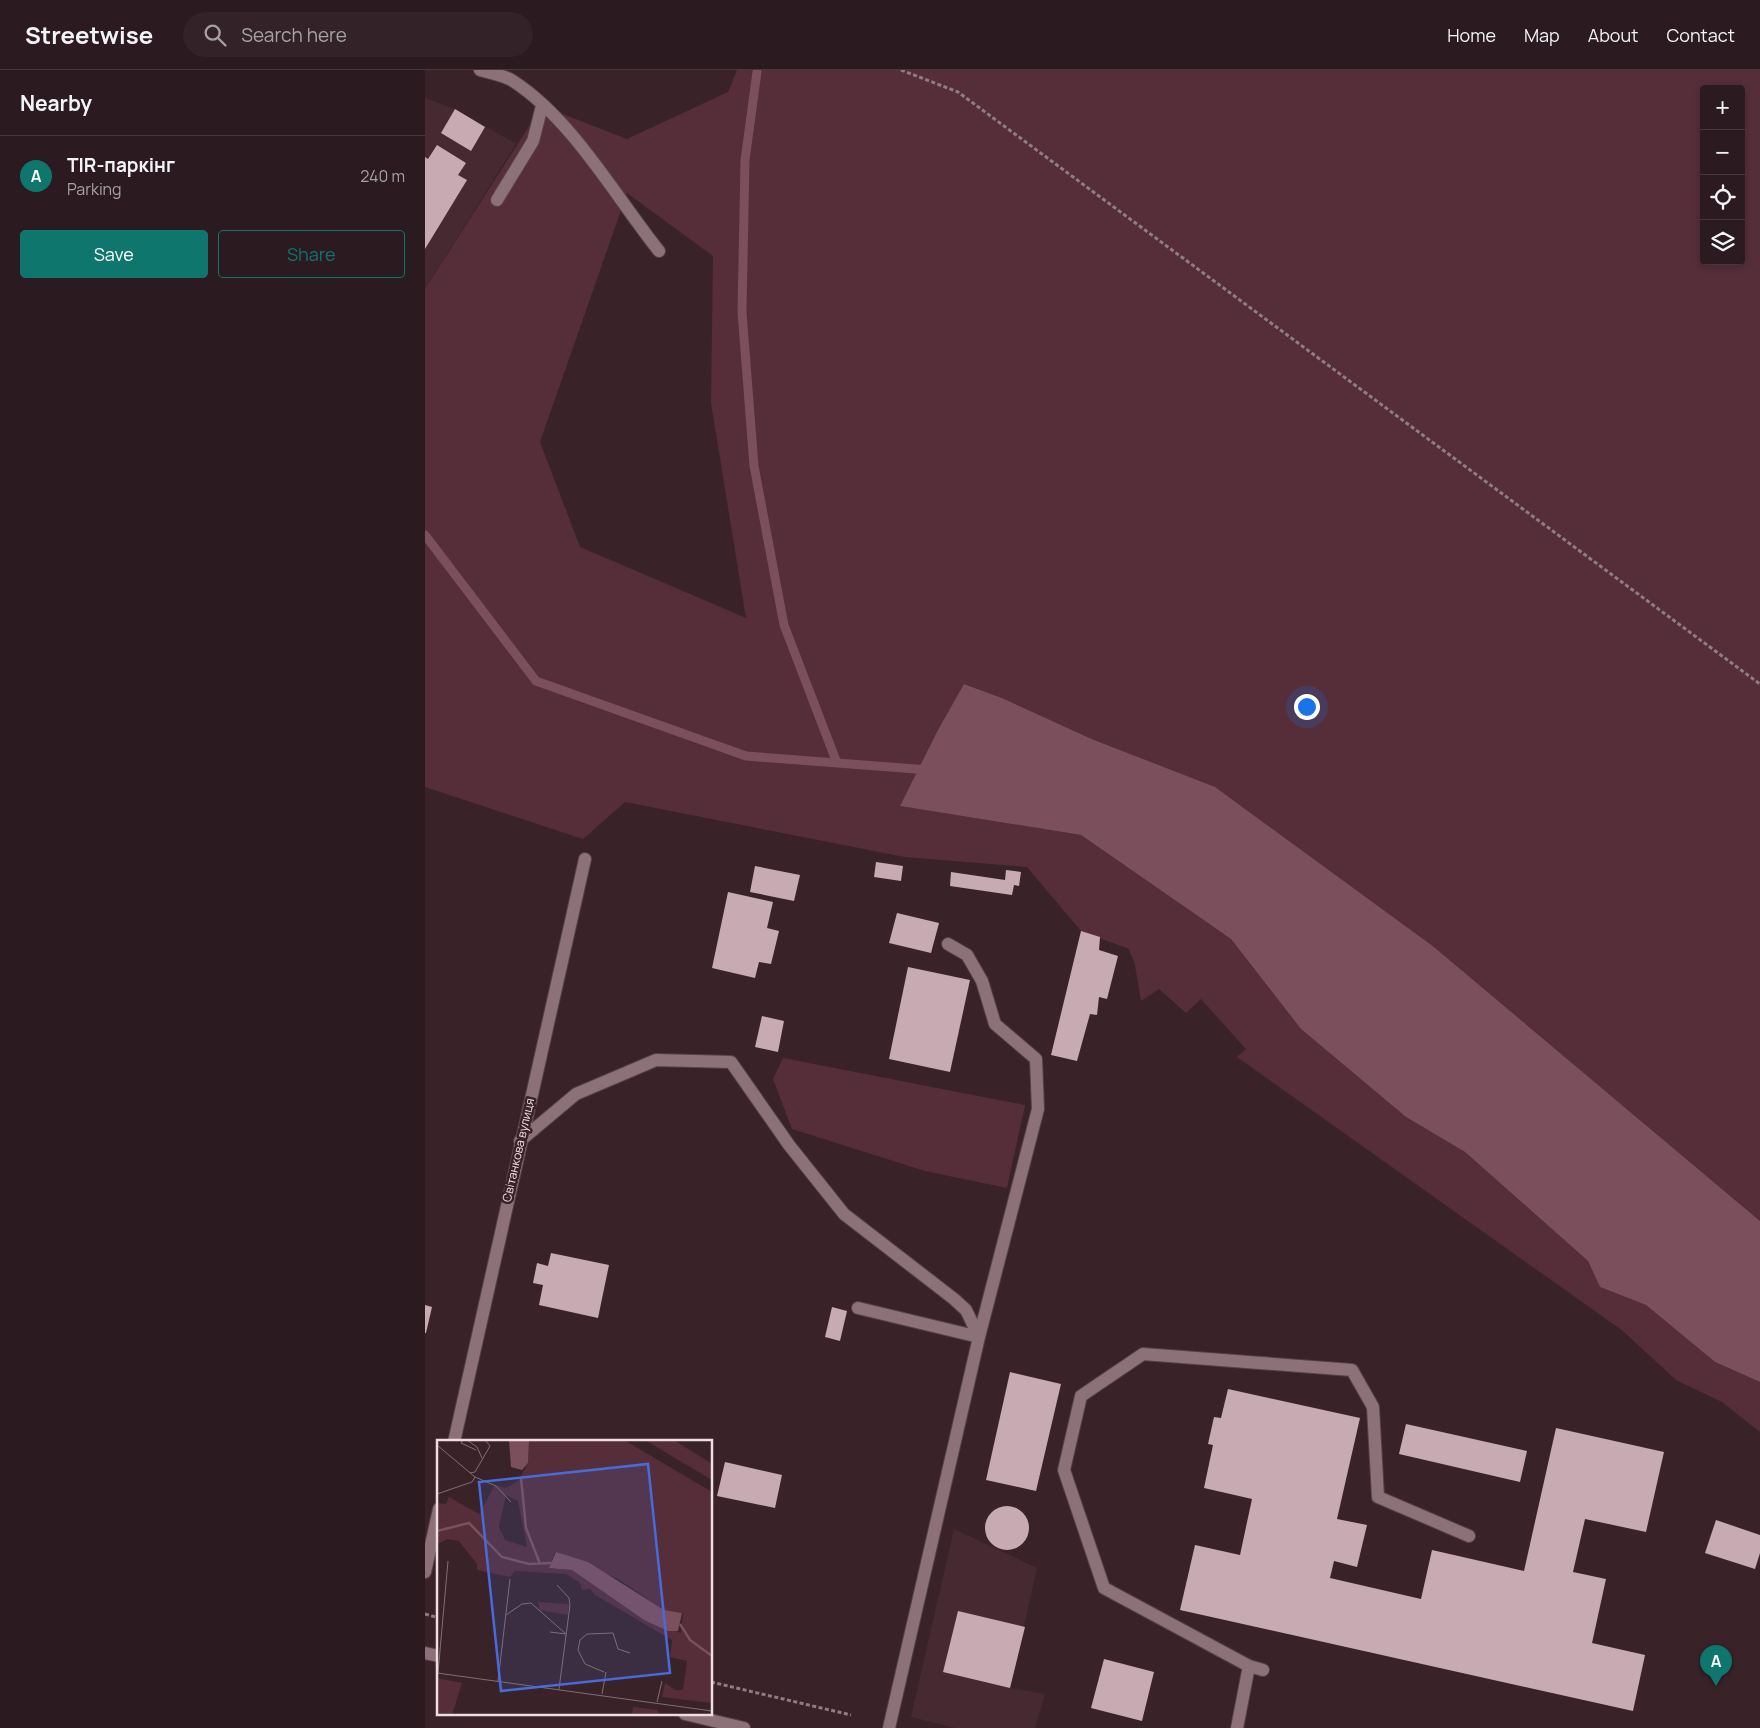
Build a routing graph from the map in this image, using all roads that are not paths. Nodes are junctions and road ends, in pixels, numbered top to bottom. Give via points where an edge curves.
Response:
1 (480, 70) edge
2 (542, 106) junction
3 (497, 200) dead end
4 (659, 251) dead end
5 (585, 859) dead end
6 (947, 944) dead end
7 (520, 1140) junction
8 (858, 1308) dead end
9 (979, 1337) junction
10 (453, 1440) edge
11 (437, 1518) edge
12 (1469, 1536) dead end
13 (425, 1572) edge
14 (1249, 1666) junction
15 (1263, 1670) dead end
16 (693, 1716) edge
17 (744, 1728) edge
18 (889, 1728) edge
19 (1237, 1728) edge

1 - 2 street via 512,80
2 - 3 street via 533,141
2 - 4 street via 594,162
5 - 7 street, Світанкова вулиця
6 - 9 street via 967,955 982,981 995,1024 1036,1059 1038,1108
7 - 9 street via 576,1094 656,1060 731,1062 789,1146 844,1214 954,1299 966,1310
7 - 10 street, Світанкова вулиця
8 - 9 street
9 - 18 street
11 - 13 street
12 - 14 street via 1378,1498 1373,1407 1352,1370 1143,1354 1081,1396 1064,1470 1105,1588
14 - 15 street
14 - 19 street
16 - 17 street

